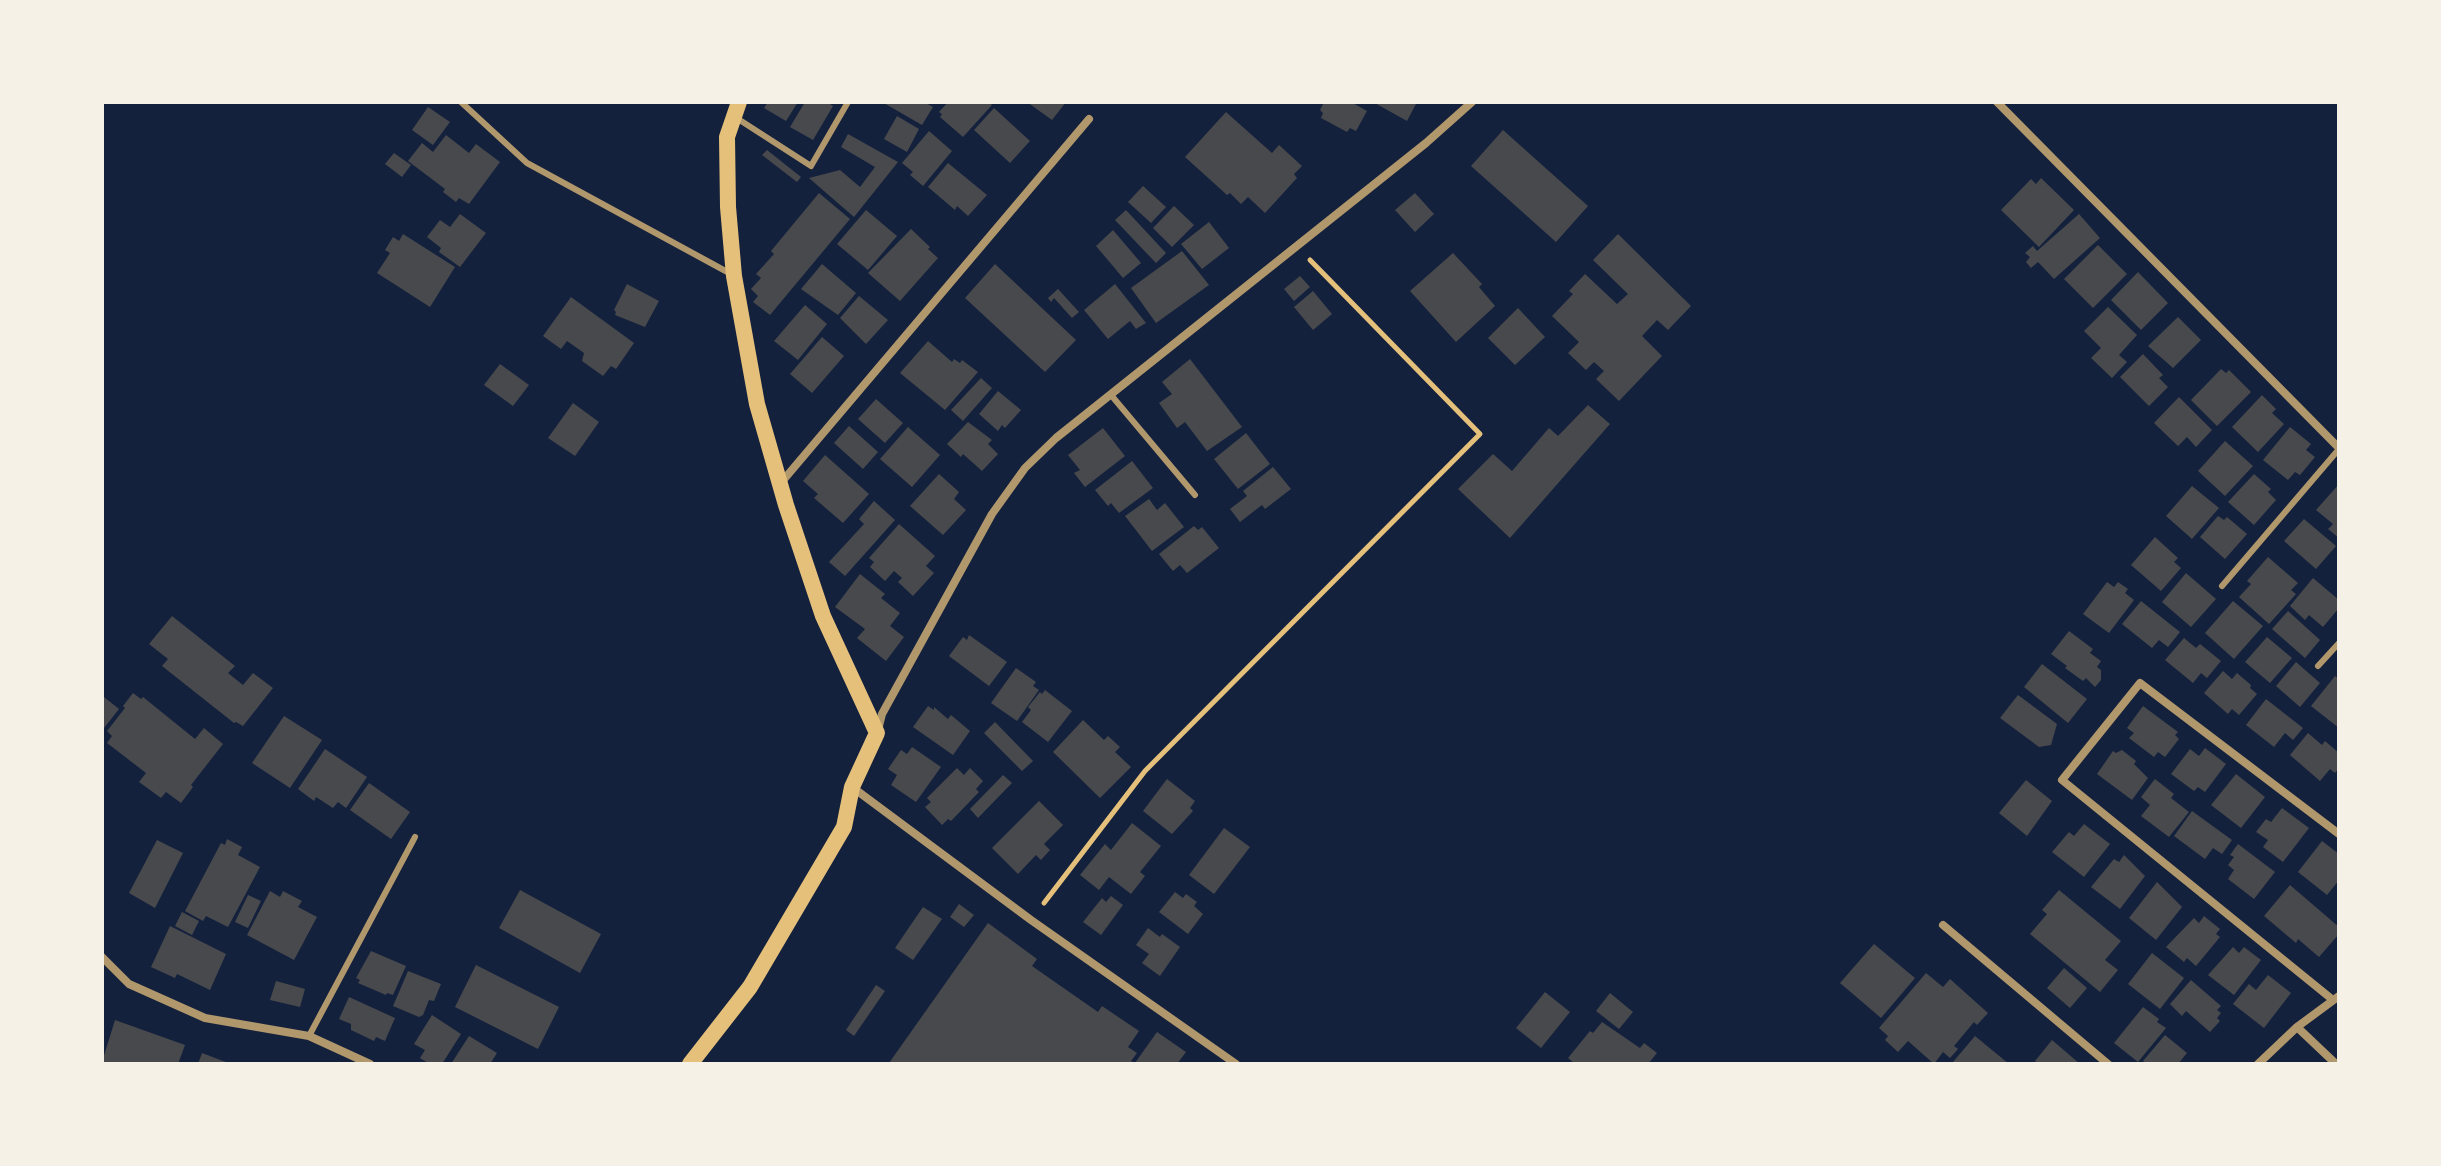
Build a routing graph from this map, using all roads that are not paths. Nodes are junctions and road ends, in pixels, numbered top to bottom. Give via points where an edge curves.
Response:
1 (461, 102) edge
2 (848, 102) edge
3 (1472, 102) edge
4 (1997, 102) edge
5 (736, 109) edge
6 (1089, 119) dead end
7 (734, 276) junction
8 (1111, 395) junction
9 (2339, 448) edge
10 (779, 484) junction
11 (1195, 495) dead end
12 (2222, 586) dead end
13 (2339, 643) edge
14 (2318, 666) dead end
15 (877, 733) junction
16 (852, 787) junction
17 (2339, 834) edge
18 (415, 837) dead end
19 (1943, 925) dead end
20 (102, 957) edge
21 (2336, 998) edge
22 (2297, 1027) junction
23 (309, 1036) junction
24 (370, 1064) edge
25 (690, 1064) edge
26 (1236, 1064) edge
27 (2108, 1064) edge
28 (2258, 1064) edge
29 (2336, 1064) edge

1 - 7 lane via 527,163
2 - 5 lane via 811,166
3 - 8 street
4 - 9 street
5 - 7 main road via 727,137
6 - 10 street
7 - 10 main road via 757,404
8 - 11 lane
8 - 15 street via 1025,468 992,514 882,714
9 - 12 lane
10 - 15 main road via 823,616
13 - 14 lane
15 - 16 main road
16 - 25 main road via 844,827 779,940
16 - 26 street
17 - 21 street via 2140,683 2062,780
18 - 23 lane
19 - 27 street
20 - 23 street via 129,984 205,1018
21 - 22 street
22 - 28 street
22 - 29 street
23 - 24 street

